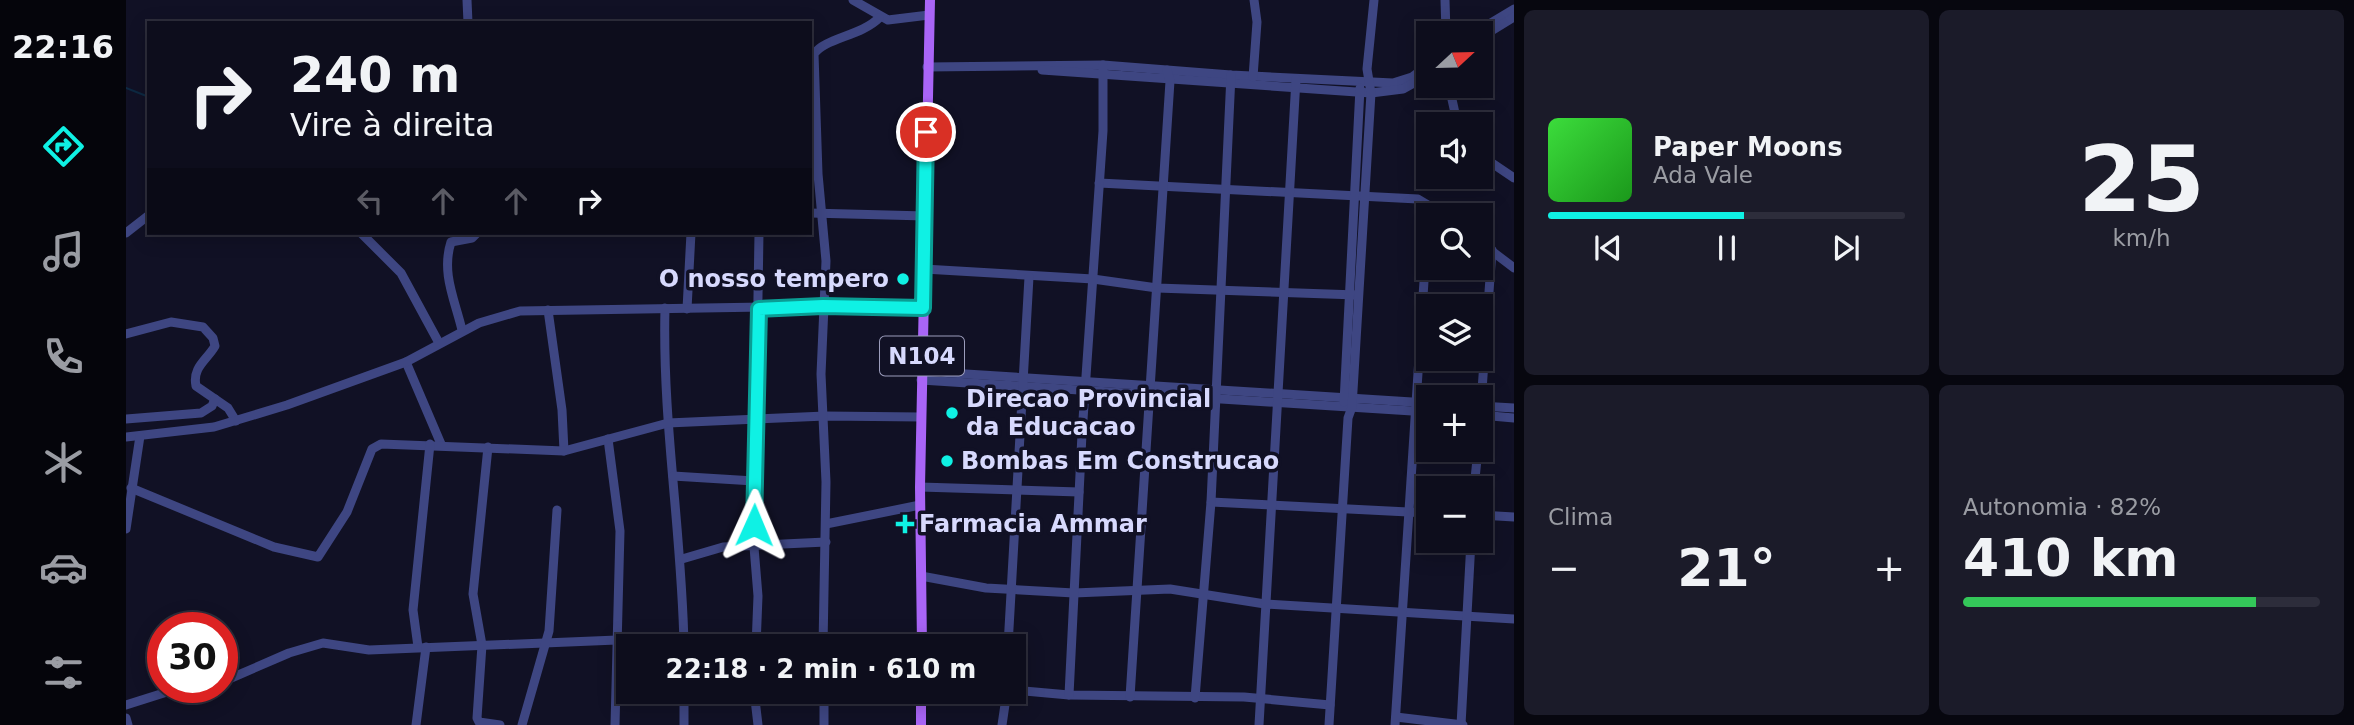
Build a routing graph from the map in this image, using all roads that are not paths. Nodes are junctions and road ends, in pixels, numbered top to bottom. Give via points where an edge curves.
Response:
1 (467, 0) edge
2 (853, 0) edge
3 (930, 0) edge
4 (1254, 0) edge
5 (1374, 0) edge
6 (1445, 0) edge
7 (1514, 9) edge
8 (929, 15) junction
9 (1514, 17) edge
10 (879, 18) junction
11 (468, 21) edge
12 (1446, 21) edge
13 (1493, 22) edge
14 (1493, 30) edge
15 (1103, 65) junction
16 (928, 67) junction
17 (1023, 67) junction
18 (1167, 69) junction
19 (1367, 69) junction
20 (1416, 72) edge
21 (1105, 75) junction
22 (1253, 76) junction
23 (1232, 80) junction
24 (1170, 81) junction
25 (1360, 81) junction
26 (1370, 82) junction
27 (1416, 82) edge
28 (1296, 83) junction
29 (1360, 93) junction
30 (1371, 93) junction
31 (1493, 162) edge
32 (1512, 173) edge
33 (1099, 183) junction
34 (1163, 187) junction
35 (1225, 191) junction
36 (1289, 193) junction
37 (1360, 196) junction
38 (1429, 203) edge
39 (822, 213) junction
40 (812, 214) edge
41 (926, 216) junction
42 (147, 217) edge
43 (126, 233) edge
44 (363, 235) edge
45 (475, 235) edge
46 (691, 235) edge
47 (759, 235) edge
48 (1493, 251) edge
49 (1514, 268) edge
50 (924, 270) junction
51 (1029, 277) junction
52 (1093, 279) junction
53 (1426, 280) edge
54 (1490, 280) edge
55 (1157, 288) junction
56 (1220, 289) junction
57 (1282, 293) junction
58 (1354, 295) junction
59 (823, 306) junction
60 (665, 308) junction
61 (923, 308) junction
62 (687, 309) junction
63 (759, 309) junction
64 (548, 310) junction
65 (462, 330) junction
66 (126, 334) edge
67 (439, 343) junction
68 (406, 362) junction
69 (921, 374) junction
70 (1023, 382) junction
71 (1422, 385) edge
72 (1482, 385) edge
73 (1087, 387) junction
74 (1214, 388) junction
75 (1151, 390) junction
76 (1278, 398) junction
77 (215, 399) junction
78 (1213, 399) junction
79 (1348, 402) junction
80 (1416, 405) edge
81 (1493, 407) edge
82 (1514, 408) edge
83 (825, 416) junction
84 (922, 417) junction
85 (1493, 417) edge
86 (758, 418) junction
87 (1514, 418) edge
88 (126, 419) edge
89 (236, 421) junction
90 (667, 423) junction
91 (140, 436) junction
92 (126, 437) edge
93 (608, 439) junction
94 (430, 444) junction
95 (441, 444) junction
96 (488, 447) junction
97 (1416, 450) edge
98 (564, 451) junction
99 (673, 477) junction
100 (754, 481) junction
101 (920, 487) junction
102 (131, 488) junction
103 (1015, 490) junction
104 (1079, 492) junction
105 (1211, 502) junction
106 (920, 505) junction
107 (1272, 505) junction
108 (1342, 509) junction
109 (557, 510) dead end
110 (1409, 512) junction
111 (1416, 512) edge
112 (1493, 516) edge
113 (1514, 517) edge
114 (826, 524) junction
115 (126, 529) edge
116 (826, 542) junction
117 (754, 547) junction
118 (1471, 553) edge
119 (682, 559) junction
120 (921, 576) junction
121 (1012, 590) junction
122 (1135, 591) junction
123 (1074, 593) junction
124 (1203, 595) junction
125 (1265, 604) junction
126 (1335, 608) junction
127 (1402, 614) junction
128 (1468, 617) junction
129 (1514, 619) edge
130 (617, 634) edge
131 (684, 634) edge
132 (757, 634) edge
133 (823, 634) edge
134 (922, 634) edge
135 (1010, 634) edge
136 (616, 640) edge
137 (544, 642) junction
138 (482, 645) junction
139 (422, 647) junction
140 (238, 675) edge
141 (616, 682) edge
142 (1026, 691) edge
143 (1069, 695) junction
144 (1130, 697) junction
145 (147, 698) edge
146 (1195, 698) junction
147 (1261, 700) junction
148 (684, 704) edge
149 (756, 704) edge
150 (824, 704) edge
151 (921, 704) edge
152 (1005, 704) edge
153 (126, 705) edge
154 (1330, 705) junction
155 (126, 718) edge
156 (1395, 721) edge
157 (128, 725) edge
158 (416, 725) edge
159 (500, 725) edge
160 (522, 725) edge
161 (615, 725) edge
162 (684, 725) edge
163 (758, 725) edge
164 (824, 725) edge
165 (921, 725) edge
166 (1002, 725) edge
167 (1259, 725) edge
168 (1329, 725) edge
169 (1462, 725) edge

1 - 11 street
2 - 10 street
3 - 8 main road, N104
4 - 22 street via 1258,22
5 - 19 street
6 - 12 street
7 - 13 street
8 - 10 street
8 - 16 main road, N104
9 - 14 street
10 - 39 street via 868,29 814,54
15 - 17 street
15 - 18 street
15 - 21 street
16 - 17 street
16 - 41 main road, N104
17 - 21 street
18 - 23 street
18 - 24 street
19 - 25 street
19 - 26 street
20 - 26 street via 1401,81
21 - 24 street
21 - 33 street
22 - 23 street
22 - 28 street
23 - 24 street
23 - 28 street
23 - 35 street
24 - 34 street
25 - 26 street
25 - 28 street
25 - 29 street
26 - 30 street
27 - 30 street via 1403,89
28 - 29 street
28 - 36 street
29 - 30 street
29 - 37 street
30 - 37 street
31 - 32 street
33 - 34 street
33 - 52 street
34 - 35 street
34 - 55 street
35 - 36 street
35 - 56 street
36 - 37 street
36 - 57 street
37 - 38 street
37 - 58 street
39 - 40 street
39 - 41 street
39 - 59 street
41 - 50 main road, N104
42 - 43 street
44 - 67 street via 401,273
45 - 65 street via 451,242 447,255 448,282
46 - 62 street
47 - 63 street
48 - 49 street
50 - 51 street
50 - 61 main road, N104
51 - 52 street
51 - 70 street
52 - 55 street
52 - 73 street
53 - 71 street
54 - 72 street
55 - 56 street
55 - 75 street
56 - 57 street
56 - 74 street
57 - 58 street
57 - 76 street
58 - 79 street
59 - 61 street
59 - 63 street
59 - 83 street
60 - 62 street
60 - 64 street
60 - 90 street
61 - 69 main road, N104
62 - 63 street
63 - 86 street
64 - 65 street via 498,316
64 - 98 street
65 - 67 street
66 - 77 street via 171,322 203,327 215,346 202,360 196,386
67 - 68 street
68 - 89 street
68 - 95 street
69 - 70 street
69 - 84 main road, N104
70 - 73 street
70 - 103 street
73 - 75 street
73 - 104 street
74 - 75 street
74 - 76 street
74 - 78 street
75 - 78 street
75 - 122 street
76 - 78 street
76 - 79 street
76 - 107 street
77 - 88 street via 201,413
77 - 89 street
78 - 105 street
79 - 80 street
79 - 108 street
81 - 82 street
83 - 84 street
83 - 86 street
83 - 114 street
84 - 101 main road, N104
85 - 87 street
86 - 90 street
86 - 100 street
89 - 91 street
90 - 93 street
90 - 99 street
91 - 92 street
91 - 102 street
93 - 98 street
93 - 130 street via 620,531
94 - 95 street
94 - 102 street via 381,444 372,449 347,512 318,556 274,547
94 - 139 street via 413,610
95 - 96 street
96 - 98 street
96 - 138 street via 473,594
97 - 110 street
99 - 100 street
99 - 119 street
100 - 117 street
101 - 103 street
101 - 106 main road, N104
102 - 115 street
103 - 104 street
103 - 121 street
104 - 123 street
105 - 107 street
105 - 124 street
106 - 114 street
106 - 120 main road, N104
107 - 108 street
107 - 125 street
108 - 110 street
108 - 126 street
109 - 137 street via 550,631
110 - 111 street
110 - 127 street
112 - 113 street
114 - 116 street
116 - 117 street
116 - 133 street
117 - 119 street via 723,547
117 - 132 street
118 - 128 street
119 - 131 street
120 - 121 street
120 - 134 main road, N104
121 - 123 street
121 - 135 street
122 - 123 street
122 - 124 street via 1170,589
122 - 144 street
123 - 143 street
124 - 125 street
124 - 146 street
125 - 126 street
125 - 147 street
126 - 127 street
126 - 154 street
127 - 128 street
127 - 156 street
128 - 129 street
128 - 169 street
136 - 137 street
137 - 138 street
137 - 160 street
138 - 139 street
138 - 159 street via 477,718
139 - 140 street via 369,650 323,643
139 - 158 street
141 - 161 street
142 - 143 street
143 - 144 street
144 - 146 street
145 - 153 street
146 - 147 street
147 - 154 street
147 - 167 street
148 - 162 street
149 - 163 street
150 - 164 street
151 - 165 main road
152 - 166 street
154 - 168 street
155 - 157 street
156 - 169 street

